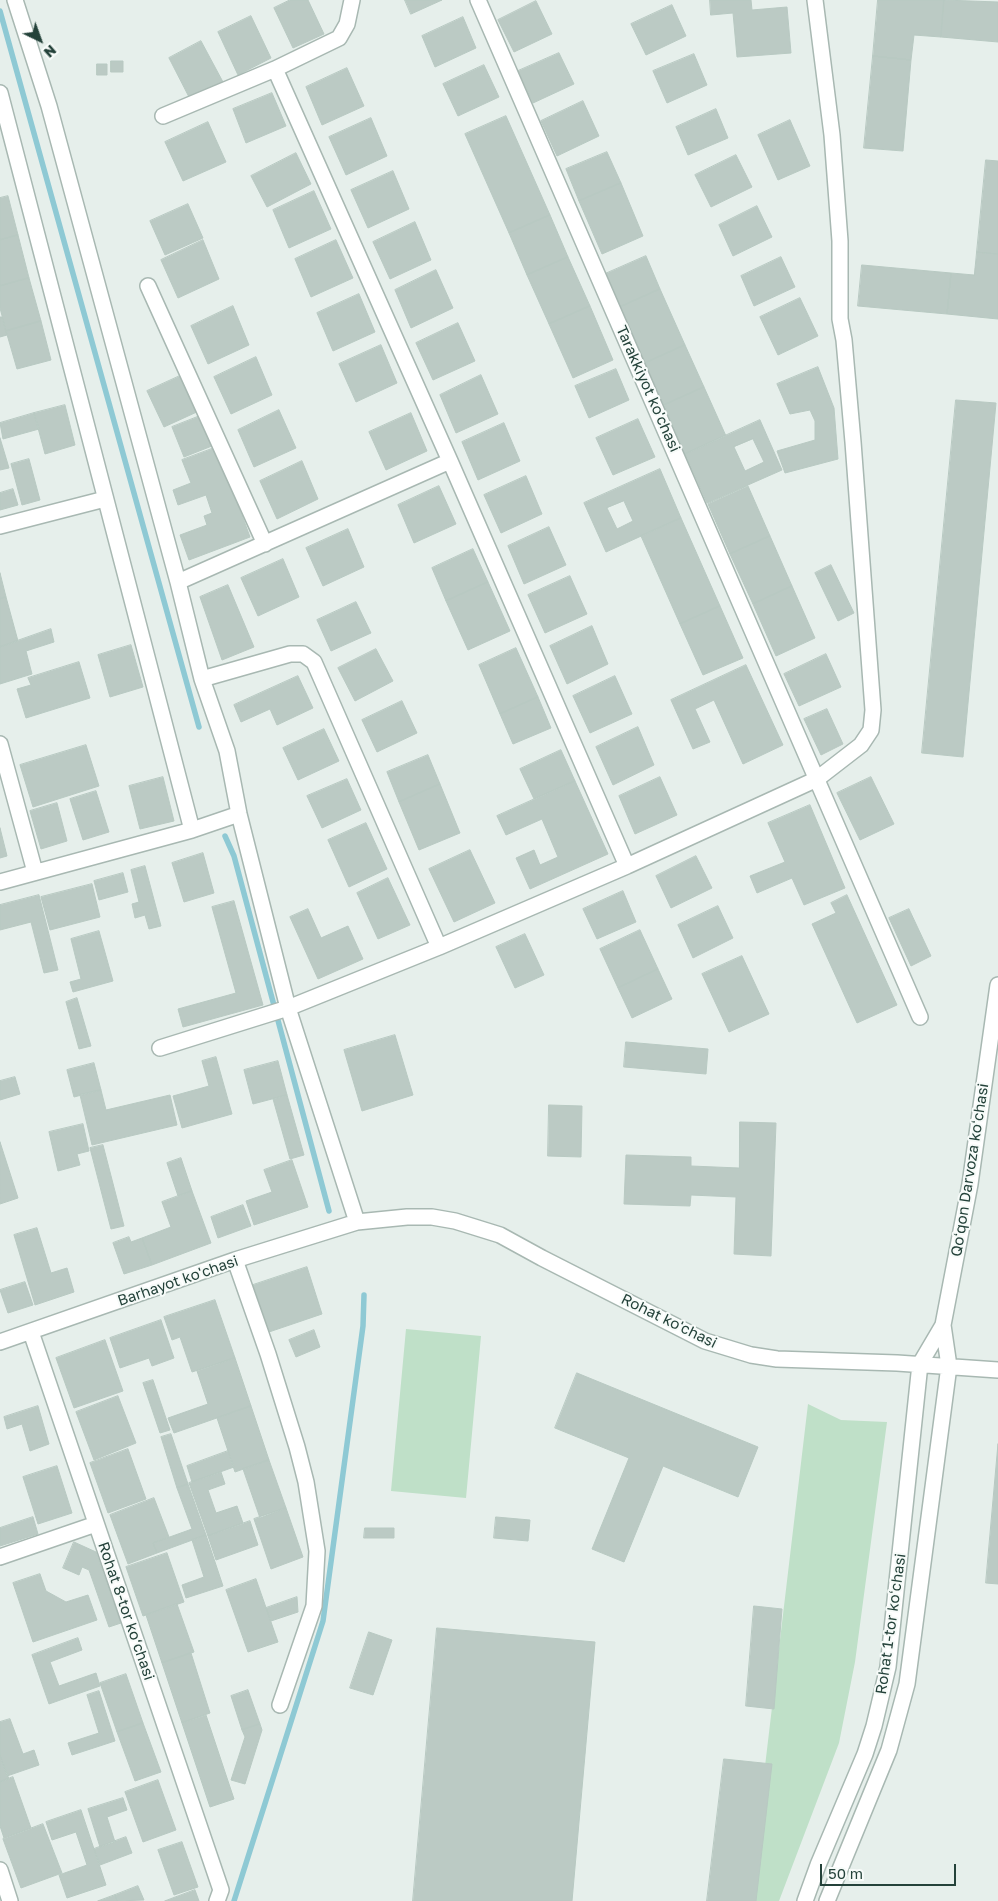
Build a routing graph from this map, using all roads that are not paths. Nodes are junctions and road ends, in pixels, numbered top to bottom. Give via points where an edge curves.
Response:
1 (15, 0) edge
2 (352, 0) edge
3 (478, 0) edge
4 (814, 0) edge
5 (276, 69) junction
6 (0, 93) edge
7 (163, 116) dead end
8 (5, 131) edge
9 (148, 286) dead end
10 (450, 461) junction
11 (105, 499) junction
12 (0, 526) edge
13 (265, 544) junction
14 (178, 582) junction
15 (202, 679) junction
16 (0, 744) edge
17 (817, 778) junction
18 (239, 814) junction
19 (192, 830) junction
20 (627, 866) junction
21 (35, 872) junction
22 (0, 882) edge
23 (439, 946) junction
24 (998, 985) edge
25 (998, 990) edge
26 (288, 1008) junction
27 (920, 1017) dead end
28 (160, 1048) dead end
29 (357, 1222) junction
30 (236, 1260) junction
31 (943, 1325) junction
32 (31, 1332) junction
33 (0, 1342) edge
34 (920, 1364) junction
35 (949, 1366) junction
36 (998, 1370) edge
37 (96, 1524) junction
38 (0, 1557) edge
39 (280, 1705) dead end
40 (0, 1870) edge
41 (219, 1896) edge
42 (10, 1901) edge
43 (805, 1901) edge
44 (828, 1901) edge

1 - 14 street via 49,106
2 - 5 street via 347,24 339,38
3 - 17 street, Tarakkiyot ko'chasi
4 - 17 street via 832,134 840,241 840,319 853,442 873,710 872,730 861,745
5 - 7 street
5 - 10 street
6 - 8 street
8 - 11 street
9 - 13 street
10 - 13 street
10 - 20 street
11 - 12 street
11 - 19 street
13 - 14 street
14 - 15 street
15 - 18 street via 227,751
15 - 23 street via 290,654 303,654 314,662
16 - 21 street
17 - 20 street
17 - 27 street, Tarakkiyot ko'chasi
18 - 19 street
18 - 26 street
19 - 21 street
20 - 23 street
21 - 22 street
23 - 26 street
24 - 25 street, Qoʻqon Darvoza koʻchasi
25 - 31 street, Qoʻqon Darvoza koʻchasi via 970,1184
26 - 28 street
26 - 29 street
29 - 30 street, Barhayot ko'chasi
29 - 34 street, Rohat ko'chasi via 432,1217 500,1235 705,1341 751,1355 777,1359
30 - 32 street, Barhayot ko'chasi
30 - 39 street via 304,1473 317,1551 314,1606
31 - 34 street, Qoʻqon Darvoza koʻchasi
31 - 35 street, Qoʻqon Darvoza koʻchasi
32 - 33 street, Barhayot ko'chasi
32 - 37 street, Rohat 8-tor ko‘chasi
34 - 35 street, Rohat ko'chasi
34 - 43 street, Rohat 1-tor koʻchasi via 888,1667 865,1754
35 - 36 street, Rohat ko'chasi
35 - 44 street, Rohat 1-tor koʻchasi via 907,1684 888,1750
37 - 38 street
37 - 41 street, Rohat 8-tor ko‘chasi
40 - 42 street

